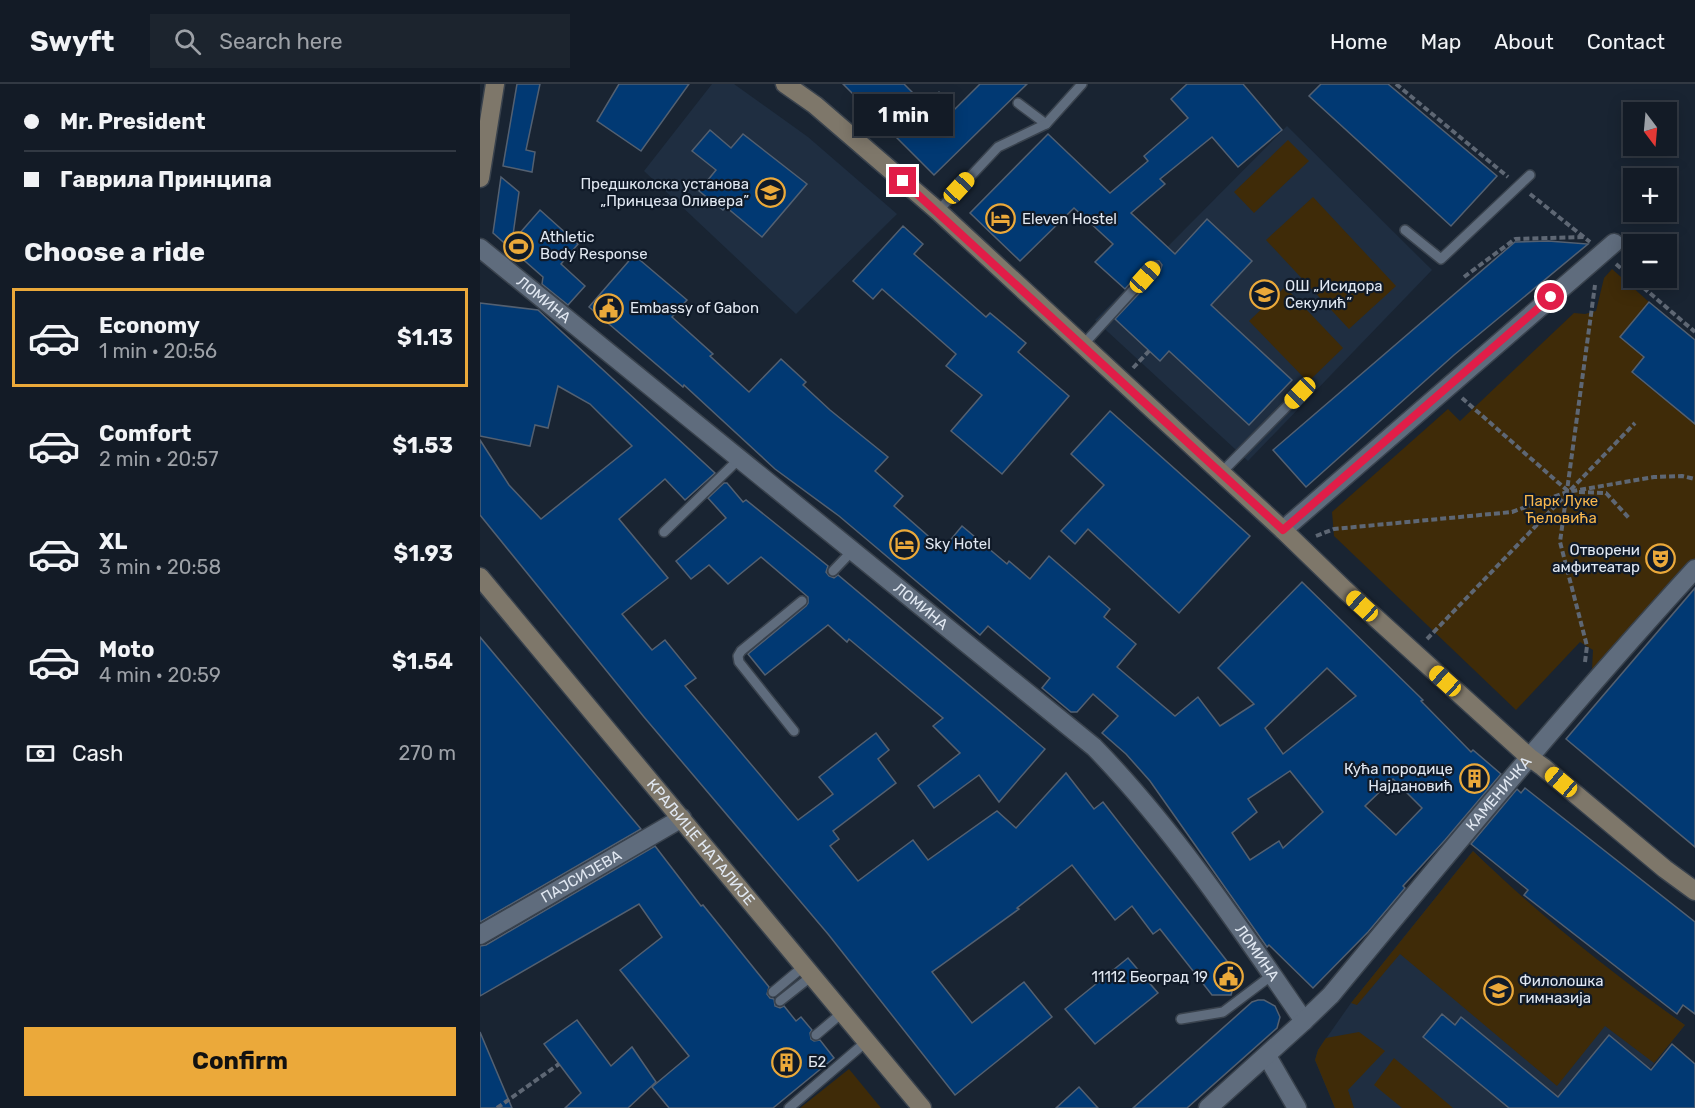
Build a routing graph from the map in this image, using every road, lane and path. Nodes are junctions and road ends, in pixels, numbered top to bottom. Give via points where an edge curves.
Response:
1 (495, 84) edge
2 (785, 84) edge
3 (1082, 84) edge
4 (1396, 84) edge
5 (1018, 103) dead end
6 (1046, 124) junction
7 (1530, 175) dead end
8 (480, 178) edge
9 (1519, 186) junction
10 (938, 211) junction
11 (1405, 230) dead end
12 (1584, 237) junction
13 (480, 248) edge
14 (1608, 250) junction
15 (1155, 266) dead end
16 (1464, 277) dead end
17 (1695, 332) edge
18 (1082, 346) junction
19 (1149, 351) dead end
20 (1129, 372) dead end
21 (1448, 386) junction
22 (1300, 393) dead end
23 (1635, 423) dead end
24 (740, 458) junction
25 (1221, 473) junction
26 (1695, 479) edge
27 (1567, 492) junction
28 (1629, 518) dead end
29 (1283, 530) junction
30 (663, 532) dead end
31 (1296, 543) junction
32 (853, 550) junction
33 (1695, 569) edge
34 (833, 571) dead end
35 (480, 577) edge
36 (802, 602) dead end
37 (1414, 653) junction
38 (1584, 667) dead end
39 (794, 731) dead end
40 (1529, 757) junction
41 (682, 818) junction
42 (1695, 891) edge
43 (480, 935) edge
44 (808, 970) junction
45 (1272, 975) junction
46 (773, 992) dead end
47 (780, 1001) dead end
48 (843, 1012) junction
49 (1181, 1019) dead end
50 (1304, 1022) junction
51 (816, 1035) dead end
52 (867, 1041) junction
53 (1267, 1056) junction
54 (559, 1064) dead end
55 (798, 1100) junction
56 (497, 1108) edge
57 (789, 1108) edge
58 (805, 1108) edge
59 (922, 1108) edge
60 (1209, 1108) edge
61 (1297, 1108) edge

1 - 8 street
2 - 10 street via 815,105
3 - 6 lane
4 - 9 path
5 - 6 lane
6 - 10 lane via 998,147
7 - 9 lane
9 - 11 lane via 1441,259
9 - 12 path
10 - 18 street
12 - 14 path
12 - 16 path via 1515,239
13 - 24 street, ЛОМИНА
14 - 17 path
14 - 21 street
14 - 27 path via 1596,278
15 - 18 lane
18 - 25 street
19 - 20 path
21 - 27 path
21 - 29 street
22 - 25 lane
23 - 27 path
24 - 30 lane
24 - 32 street, ЛОМИНА
25 - 29 street
26 - 27 path via 1654,477
27 - 28 path via 1606,493
27 - 31 path via 1512,512 1334,529
27 - 37 path
27 - 38 path via 1560,542 1587,646
29 - 31 street
31 - 37 street
32 - 34 lane
32 - 45 street, ЛОМИНА via 1094,747 1122,775
33 - 40 street, КАМЕНИЧКА
35 - 41 street, КРАЉИЦЕ НАТАЛИЈЕ
36 - 39 lane via 738,656
37 - 40 street
40 - 42 street
40 - 50 street, КАМЕНИЧКА
41 - 43 street, ПАЈСИЈЕВА
41 - 44 street, КРАЉИЦЕ НАТАЛИЈЕ
44 - 46 lane
44 - 47 lane
44 - 48 street, КРАЉИЦЕ НАТАЛИЈЕ
45 - 49 lane via 1223,1012
45 - 50 street, ЛОМИНА
48 - 51 lane
48 - 52 street, КРАЉИЦЕ НАТАЛИЈЕ
50 - 53 street, КАМЕНИЧКА
52 - 55 lane
52 - 59 street, КРАЉИЦЕ НАТАЛИЈЕ
53 - 60 street, КАМЕНИЧКА
53 - 61 street
54 - 56 path
55 - 57 lane
55 - 58 lane

